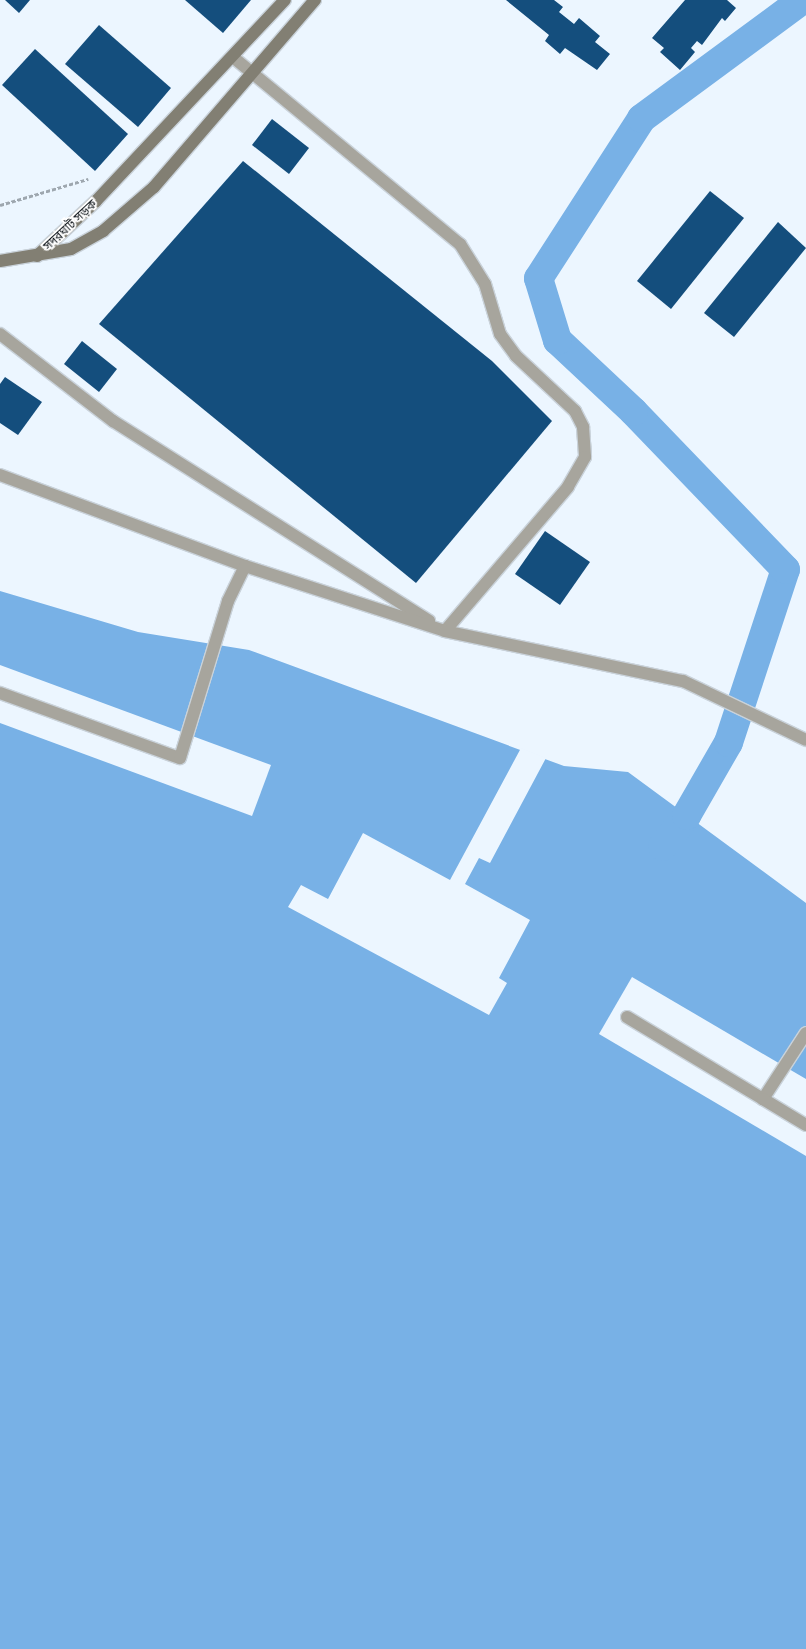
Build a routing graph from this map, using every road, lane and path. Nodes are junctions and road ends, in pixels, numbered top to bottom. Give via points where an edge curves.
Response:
1 (285, 0) edge
2 (315, 0) edge
3 (234, 58) junction
4 (253, 75) junction
5 (37, 256) junction
6 (0, 261) edge
7 (0, 334) edge
8 (0, 475) edge
9 (245, 566) junction
10 (445, 630) junction
11 (0, 693) edge
12 (805, 739) edge
13 (627, 1017) dead end
14 (806, 1033) edge
15 (763, 1099) junction
16 (806, 1125) edge

1 - 3 main road, সদরঘাট সড়ক
2 - 4 main road, সদরঘাট সড়ক
3 - 4 street
3 - 5 main road, সদরঘাট সড়ক via 96,201
4 - 5 main road, সদরঘাট সড়ক via 154,187 103,231 71,249
4 - 10 street via 460,244 485,284 500,334 516,356 575,411 583,426 585,457 568,487
5 - 6 main road
7 - 10 street via 113,421
8 - 9 street
9 - 10 street
9 - 11 street via 228,601 180,758
10 - 12 street via 683,681
13 - 15 street
14 - 15 street
15 - 16 street

